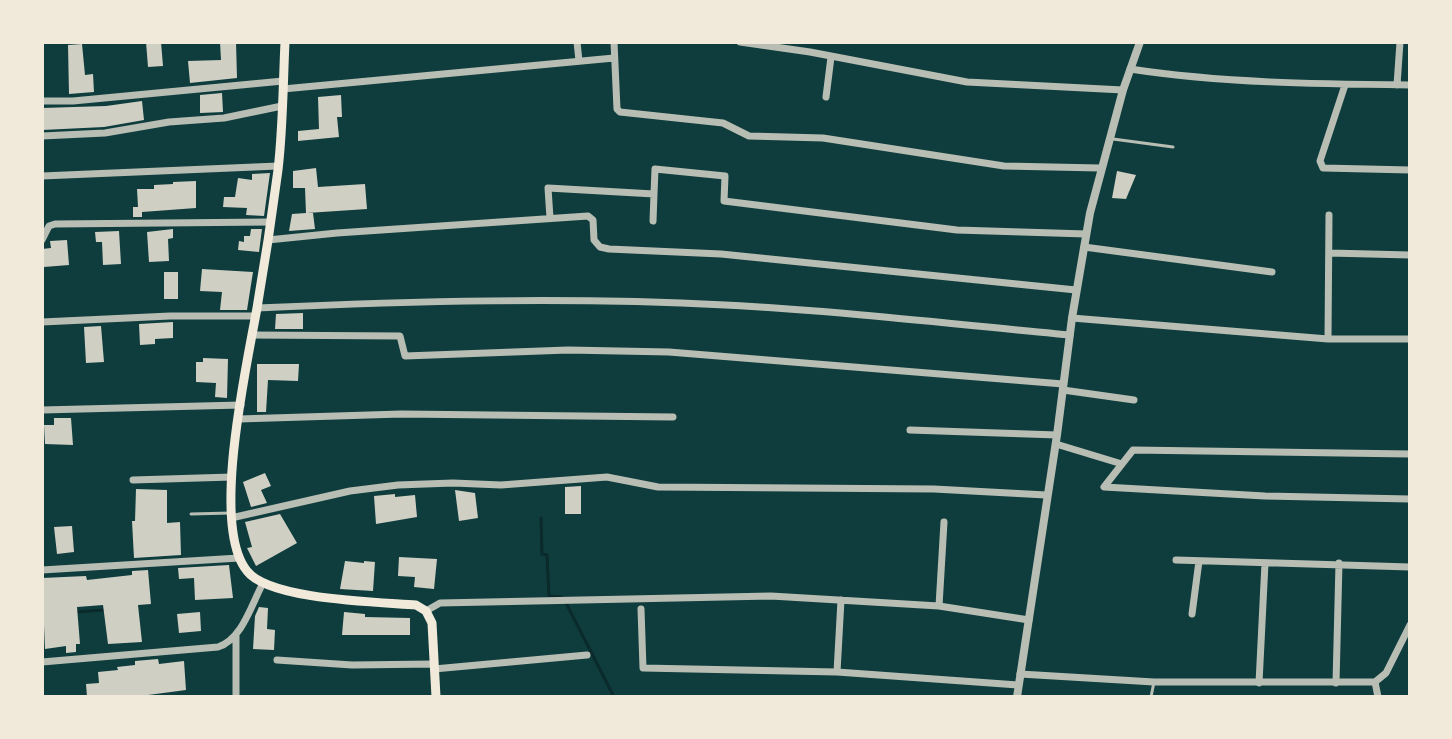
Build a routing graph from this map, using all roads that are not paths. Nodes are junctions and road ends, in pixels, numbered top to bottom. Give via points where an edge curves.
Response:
1 (285, 42) edge
2 (577, 42) edge
3 (614, 42) edge
4 (740, 42) edge
5 (1140, 42) edge
6 (1400, 42) edge
7 (831, 57) junction
8 (614, 58) junction
9 (579, 61) junction
10 (1130, 69) junction
11 (283, 85) junction
12 (1345, 85) junction
13 (1397, 85) junction
14 (1410, 85) edge
15 (1123, 90) junction
16 (826, 97) dead end
17 (42, 101) edge
18 (282, 106) junction
19 (42, 136) edge
20 (1109, 138) junction
21 (1173, 147) dead end
22 (278, 166) junction
23 (1100, 168) junction
24 (1410, 170) edge
25 (42, 176) edge
26 (654, 194) junction
27 (1329, 215) dead end
28 (550, 218) junction
29 (653, 221) dead end
30 (270, 222) junction
31 (1086, 234) junction
32 (42, 240) edge
33 (268, 240) junction
34 (1084, 247) junction
35 (1329, 253) junction
36 (1410, 255) edge
37 (1272, 272) dead end
38 (1076, 290) junction
39 (256, 312) junction
40 (1072, 318) junction
41 (42, 322) edge
42 (252, 335) junction
43 (1070, 335) junction
44 (1328, 339) junction
45 (1410, 339) edge
46 (1063, 387) junction
47 (1134, 400) dead end
48 (241, 405) junction
49 (42, 410) edge
50 (673, 417) dead end
51 (239, 419) junction
52 (910, 430) dead end
53 (1057, 440) junction
54 (1410, 454) edge
55 (1122, 464) junction
56 (232, 477) junction
57 (133, 480) dead end
58 (1046, 495) junction
59 (1410, 499) edge
60 (191, 514) dead end
61 (231, 515) junction
62 (944, 522) dead end
63 (239, 558) junction
64 (1176, 560) dead end
65 (1199, 561) junction
66 (1265, 563) junction
67 (1339, 563) junction
68 (1410, 567) edge
69 (42, 570) edge
70 (262, 585) junction
71 (841, 600) junction
72 (939, 606) junction
73 (641, 609) dead end
74 (426, 611) junction
75 (1192, 614) dead end
76 (1029, 620) junction
77 (1410, 625) edge
78 (236, 636) junction
79 (1406, 640) edge
80 (587, 655) dead end
81 (277, 660) dead end
82 (42, 662) edge
83 (434, 666) junction
84 (837, 672) junction
85 (1020, 674) junction
86 (1154, 682) junction
87 (1375, 682) junction
88 (1259, 683) junction
89 (1336, 683) junction
90 (1018, 685) junction
91 (236, 697) edge
92 (436, 697) edge
93 (1017, 697) edge
94 (1151, 697) edge
95 (1378, 697) edge

1 - 11 main road
2 - 9 street
3 - 8 street
4 - 7 street
5 - 10 street
6 - 13 street
7 - 15 street via 967,82
7 - 16 street
8 - 9 street
8 - 23 street via 620,112 723,123 749,136 823,138 1004,166
9 - 11 street
10 - 12 street via 1183,77
10 - 15 street
11 - 17 street
11 - 18 main road
12 - 13 street
12 - 24 street via 1320,161 1323,168
13 - 14 street
15 - 20 street
18 - 19 street via 105,133
18 - 22 main road
20 - 21 lane
20 - 23 street
22 - 25 street
22 - 30 main road
23 - 31 street
26 - 28 street via 550,187
26 - 29 street
26 - 31 street via 655,169 669,170 725,176 724,201 957,230
27 - 35 street
28 - 33 street
28 - 38 street via 588,216 600,247
30 - 32 street via 55,224
30 - 33 main road
31 - 34 street
33 - 39 main road
34 - 37 street
34 - 38 street
35 - 36 street
35 - 44 street
38 - 40 street
39 - 41 street
39 - 42 main road
39 - 43 street via 399,301 725,305
40 - 43 street
40 - 44 street
42 - 46 street via 400,336 405,356 669,352
42 - 48 main road
43 - 46 street
44 - 45 street
46 - 47 street
46 - 53 street
48 - 49 street
48 - 51 main road
50 - 51 street via 401,414
51 - 56 main road
52 - 53 street
53 - 55 street
53 - 58 street
54 - 55 street via 1133,450
55 - 59 street via 1104,487
56 - 57 street
56 - 61 main road
58 - 61 street via 1000,490 658,487 607,477 398,485
58 - 76 street
60 - 61 lane
61 - 63 main road
62 - 72 street
63 - 69 street
63 - 70 main road
64 - 65 street
65 - 66 street
65 - 75 street
66 - 67 street
66 - 88 street
67 - 68 street
67 - 89 street
70 - 74 main road via 416,605
70 - 78 street
71 - 72 street
71 - 74 street via 771,596 440,603
71 - 84 street
72 - 76 street
73 - 84 street via 643,668
74 - 83 main road via 432,623
76 - 85 street
77 - 79 street
78 - 82 street via 227,644 201,650
78 - 91 street
79 - 87 street
80 - 83 street
81 - 83 street
83 - 92 main road
84 - 90 street
85 - 86 street
85 - 90 street
86 - 88 street
86 - 94 lane
87 - 89 street
87 - 95 street
88 - 89 street
90 - 93 street

